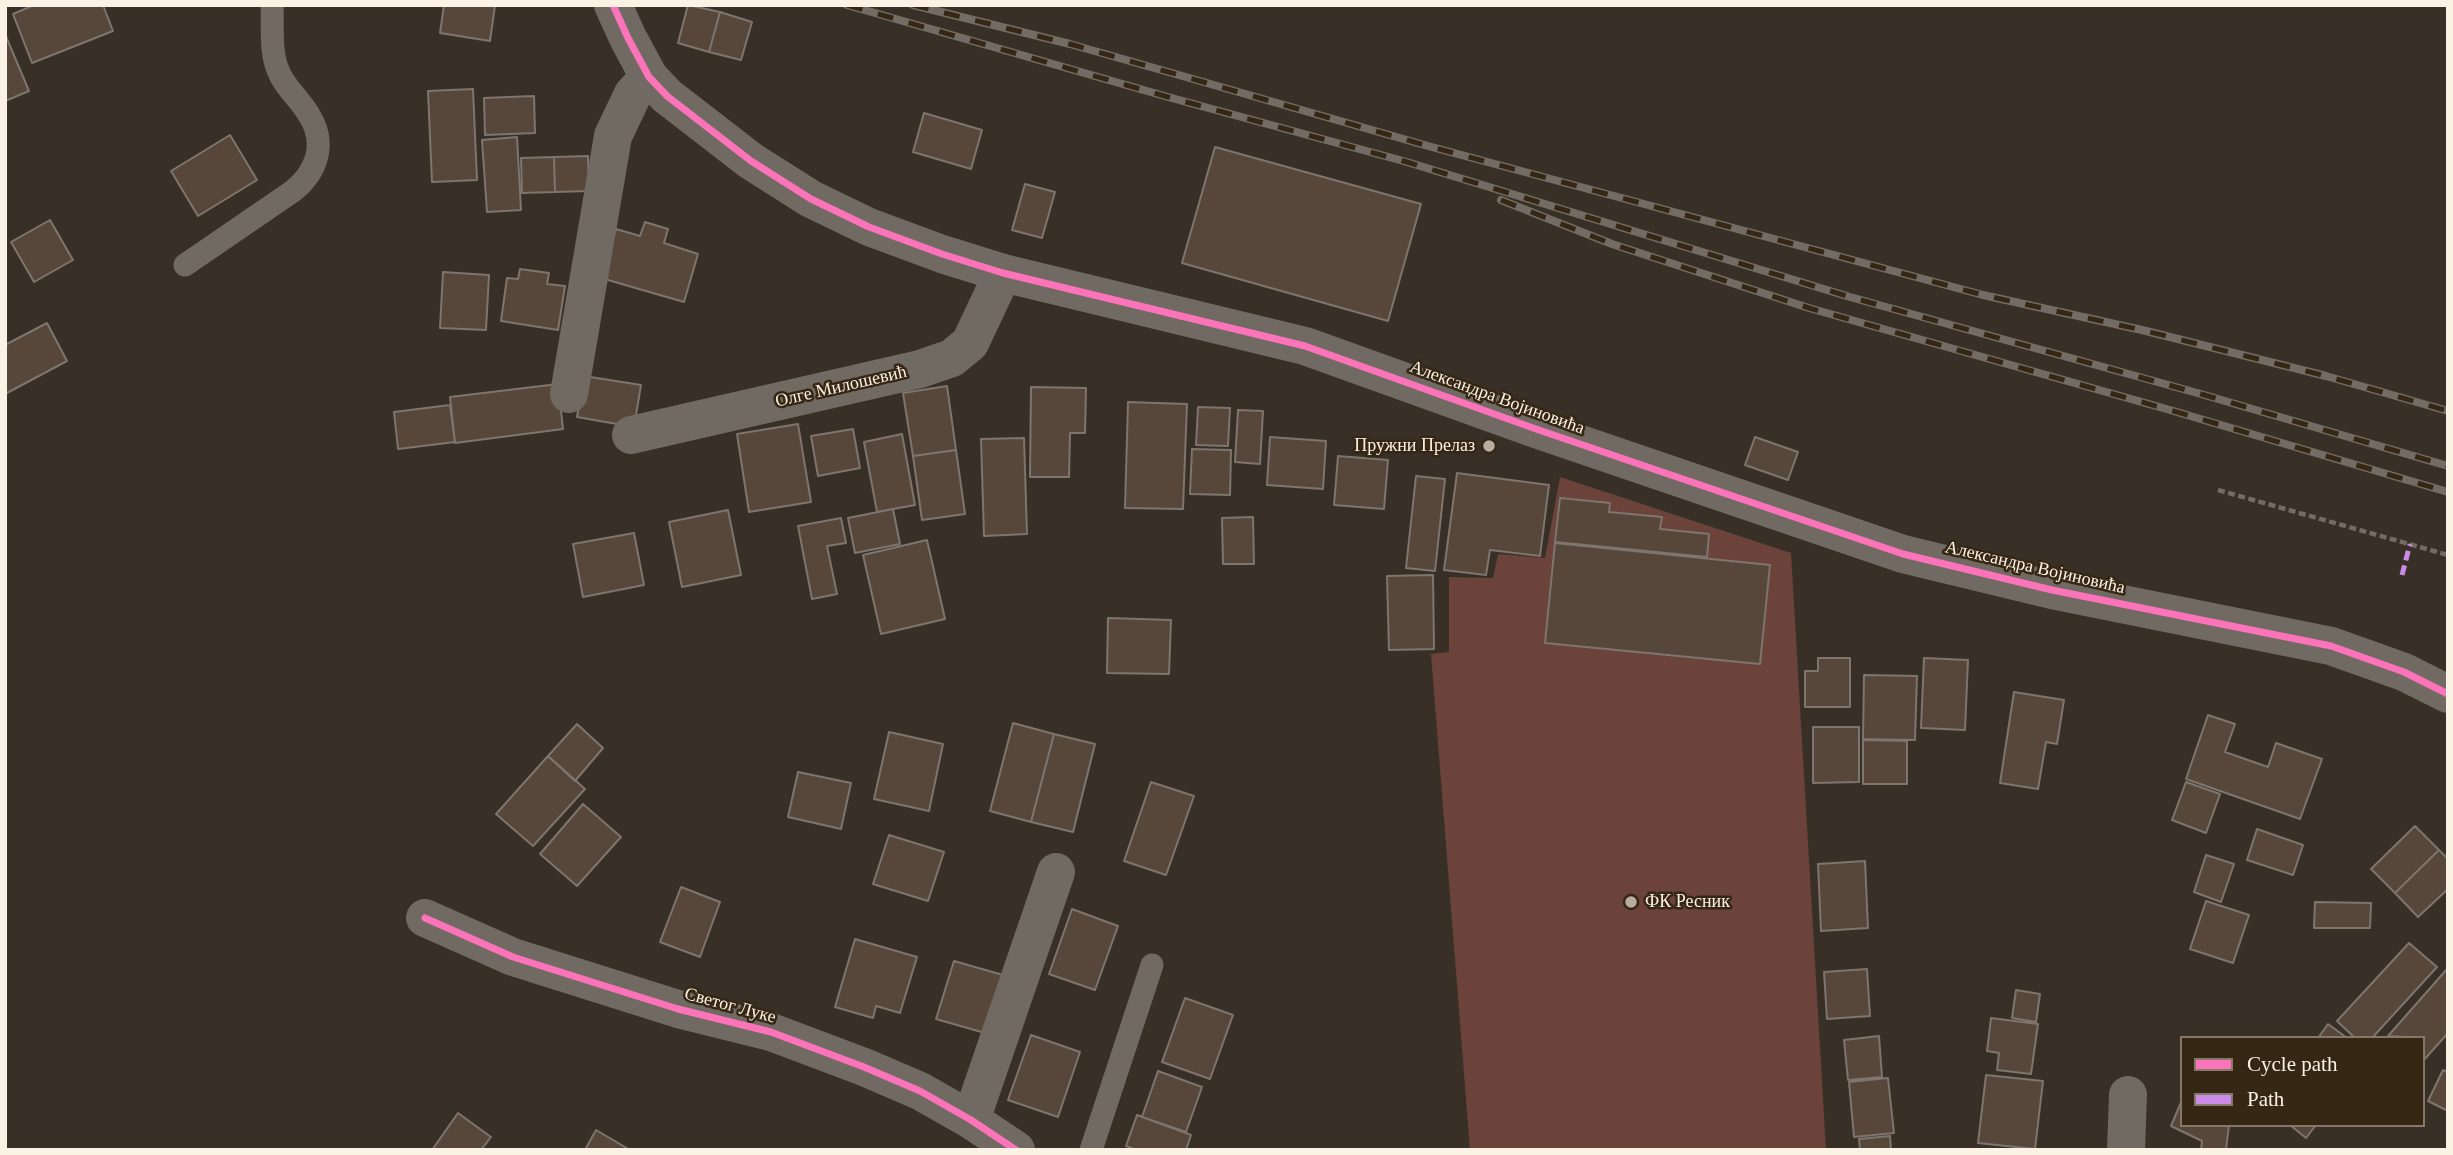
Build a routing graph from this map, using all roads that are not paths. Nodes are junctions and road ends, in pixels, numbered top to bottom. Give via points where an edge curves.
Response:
1 (272, 5) edge
2 (613, 5) edge
3 (649, 77) junction
4 (185, 265) dead end
5 (1003, 273) junction
6 (569, 394) dead end
7 (631, 435) dead end
8 (2448, 694) edge
9 (1056, 872) dead end
10 (425, 918) dead end
11 (1152, 965) dead end
12 (2128, 1095) dead end
13 (971, 1120) junction
14 (1016, 1150) edge
15 (1091, 1150) edge
16 (2126, 1150) edge

1 - 4 lane via 278,70 310,116 318,145 316,163 307,180 293,191
2 - 3 street, Александра Војиновића
3 - 5 street, Александра Војиновића via 712,132 811,199 869,227
3 - 6 street via 633,94 613,136
5 - 7 street, Олге Милошевић via 970,343 952,358
5 - 8 street, Александра Војиновића via 1305,346 1903,554 2052,590 2331,646 2404,672
9 - 13 street
10 - 13 street, Светог Луке via 513,957 678,1009 771,1032 898,1081
11 - 15 lane
12 - 16 street
13 - 14 street, Светог Луке

